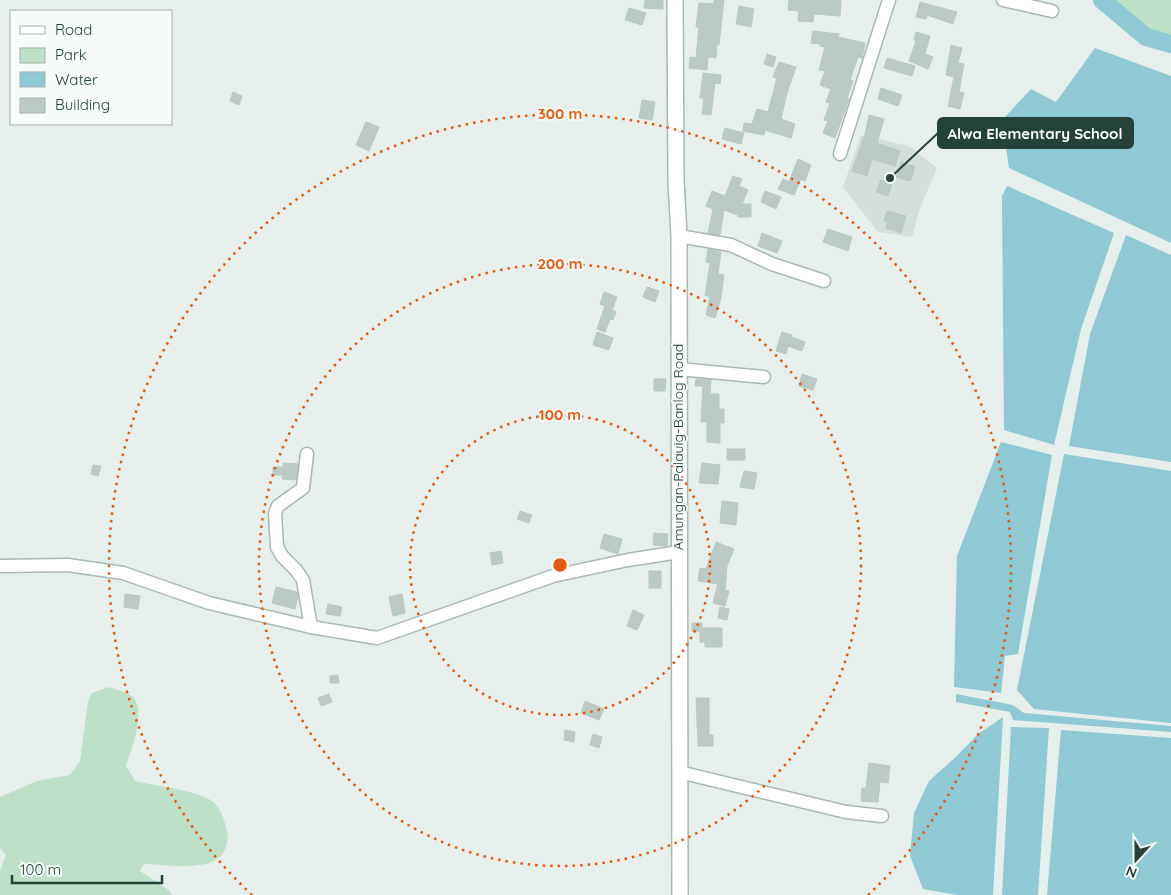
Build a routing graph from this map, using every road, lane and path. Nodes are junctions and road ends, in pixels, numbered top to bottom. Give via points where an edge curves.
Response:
1 (675, 0) edge
2 (889, 0) edge
3 (1003, 0) edge
4 (1052, 11) dead end
5 (840, 154) dead end
6 (679, 236) junction
7 (824, 281) dead end
8 (678, 368) junction
9 (764, 377) dead end
10 (307, 454) dead end
11 (679, 552) junction
12 (0, 566) edge
13 (311, 627) junction
14 (679, 772) junction
15 (882, 816) dead end
16 (680, 895) edge

1 - 6 main road, Amungan-Palauig-Banlog Road
2 - 5 street
3 - 4 street
6 - 7 street via 732,245 772,264
6 - 8 main road, Amungan-Palauig-Banlog Road
8 - 9 street
8 - 11 main road, Amungan-Palauig-Banlog Road
10 - 13 street via 302,488 278,506 274,514 277,547 303,580
11 - 13 street via 553,576 377,638
11 - 14 main road, Amungan-Palauig-Banlog Road
12 - 13 street via 68,565 123,573 209,603
14 - 15 street via 846,812
14 - 16 main road, Amungan-Palauig-Banlog Road

